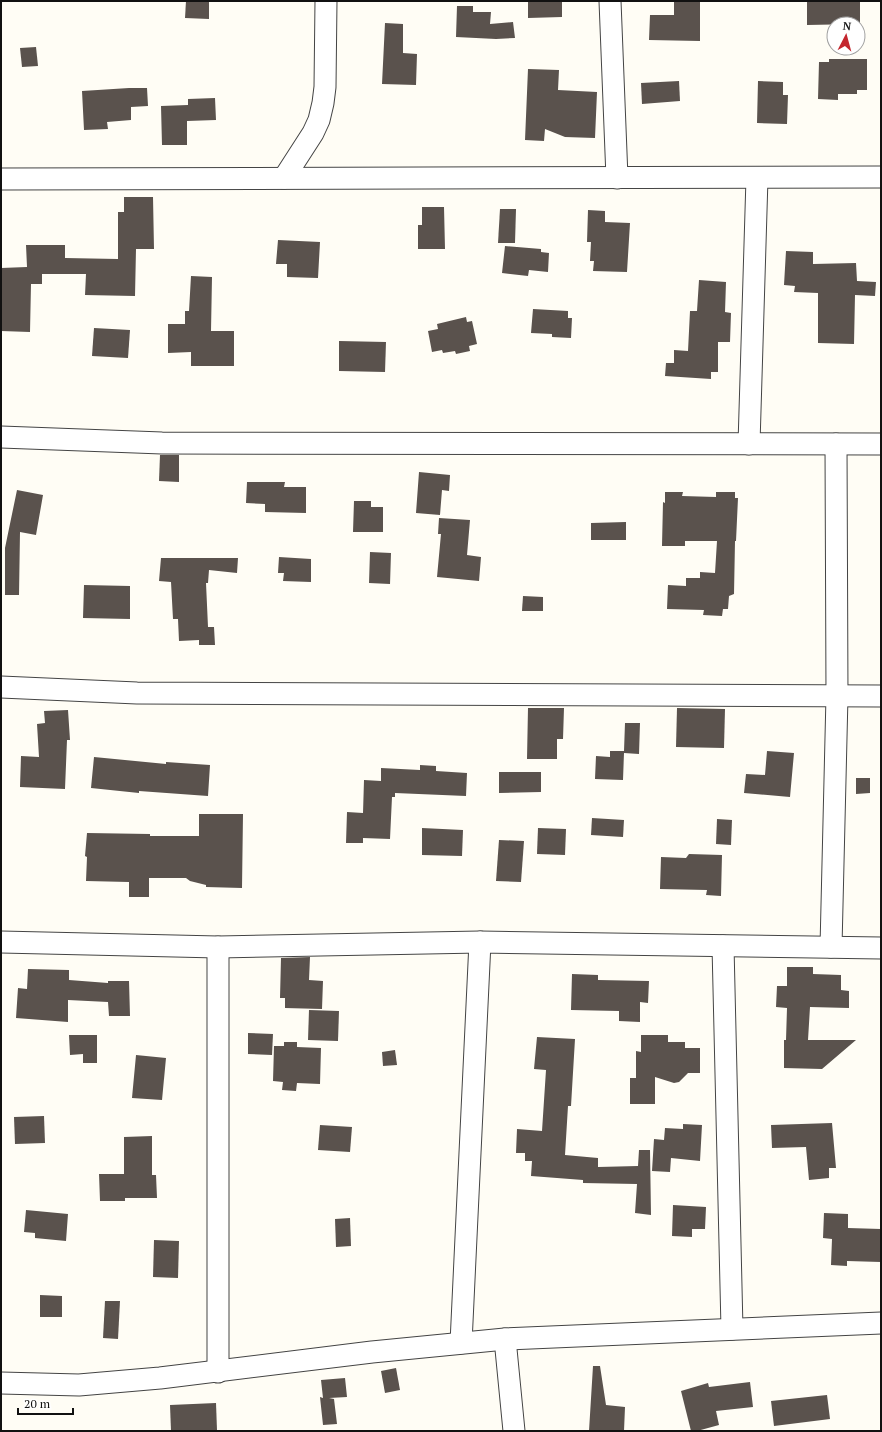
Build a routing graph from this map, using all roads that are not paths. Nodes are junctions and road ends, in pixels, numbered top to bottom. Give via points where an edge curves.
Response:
1 (326, 1) edge
2 (610, 1) edge
3 (881, 177) edge
4 (284, 178) junction
5 (617, 178) junction
6 (757, 178) junction
7 (1, 179) edge
8 (1, 437) edge
9 (748, 444) junction
10 (836, 444) junction
11 (881, 444) edge
12 (1, 687) edge
13 (836, 696) junction
14 (881, 696) edge
15 (1, 942) edge
16 (480, 942) junction
17 (723, 946) junction
18 (218, 947) junction
19 (831, 947) junction
20 (881, 948) edge
21 (881, 1323) edge
22 (732, 1329) junction
23 (505, 1339) junction
24 (461, 1343) junction
25 (218, 1372) junction
26 (1, 1383) edge
27 (514, 1431) edge

1 - 4 street via 325,87 319,120
2 - 5 street
3 - 6 street
4 - 5 street
4 - 7 street
5 - 6 street
6 - 9 street
8 - 9 street via 162,443
9 - 10 street
10 - 11 street
10 - 13 street
12 - 13 street via 145,693
13 - 14 street
13 - 19 street
15 - 18 street
16 - 17 street
16 - 18 street
16 - 24 street
17 - 19 street
17 - 22 street
18 - 25 street
19 - 20 street
21 - 22 street
22 - 23 street
23 - 24 street
23 - 27 street
24 - 25 street
25 - 26 street via 79,1385

